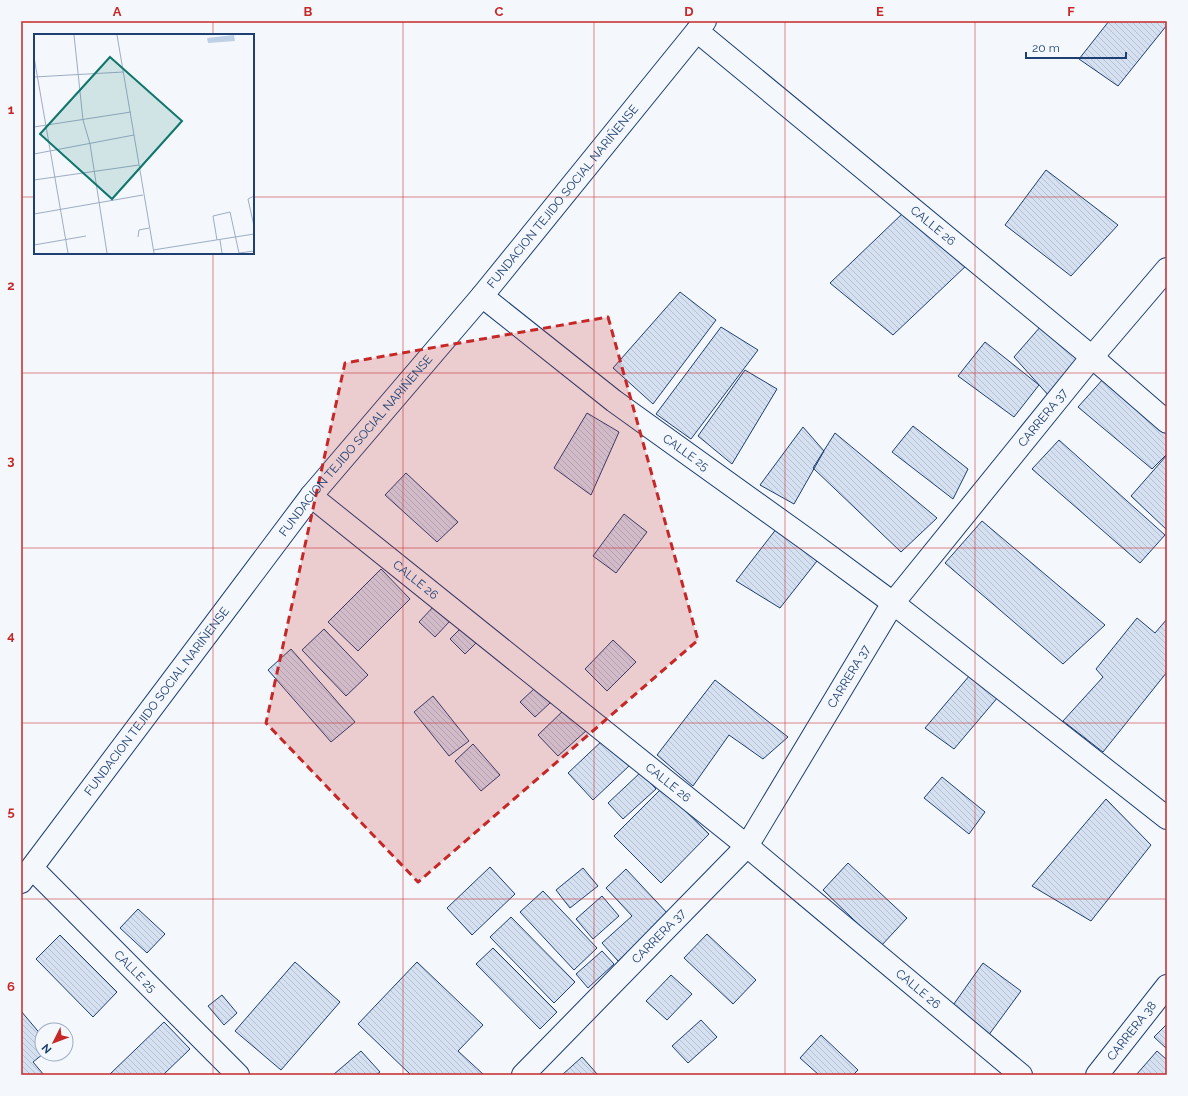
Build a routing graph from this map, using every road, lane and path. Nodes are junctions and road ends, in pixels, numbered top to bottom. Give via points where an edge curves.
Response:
1 (701, 26) edge
2 (1167, 269) edge
3 (482, 296) junction
4 (1092, 357) junction
5 (1167, 422) edge
6 (311, 496) junction
7 (893, 603) junction
8 (1167, 818) edge
9 (747, 846) junction
10 (26, 875) edge
11 (1167, 986) edge
12 (238, 1075) edge
13 (523, 1075) edge
14 (1021, 1075) edge
15 (1096, 1075) edge

1 - 3 street, FUNDACION TEJIDO SOCIAL NARIÑENSE
1 - 4 street, CALLE 26
2 - 4 street, CARRERA 37
3 - 6 street, FUNDACION TEJIDO SOCIAL NARIÑENSE
3 - 7 street, CALLE 25 via 614,401
4 - 5 street, CALLE 26
4 - 7 street, CARRERA 37
6 - 9 street, CALLE 26
6 - 10 street, FUNDACION TEJIDO SOCIAL NARIÑENSE
7 - 8 street, CALLE 25
7 - 9 street, CARRERA 37
9 - 13 street, CARRERA 37
9 - 14 street, CALLE 26
10 - 12 street, CALLE 25
11 - 15 street, CARRERA 38

